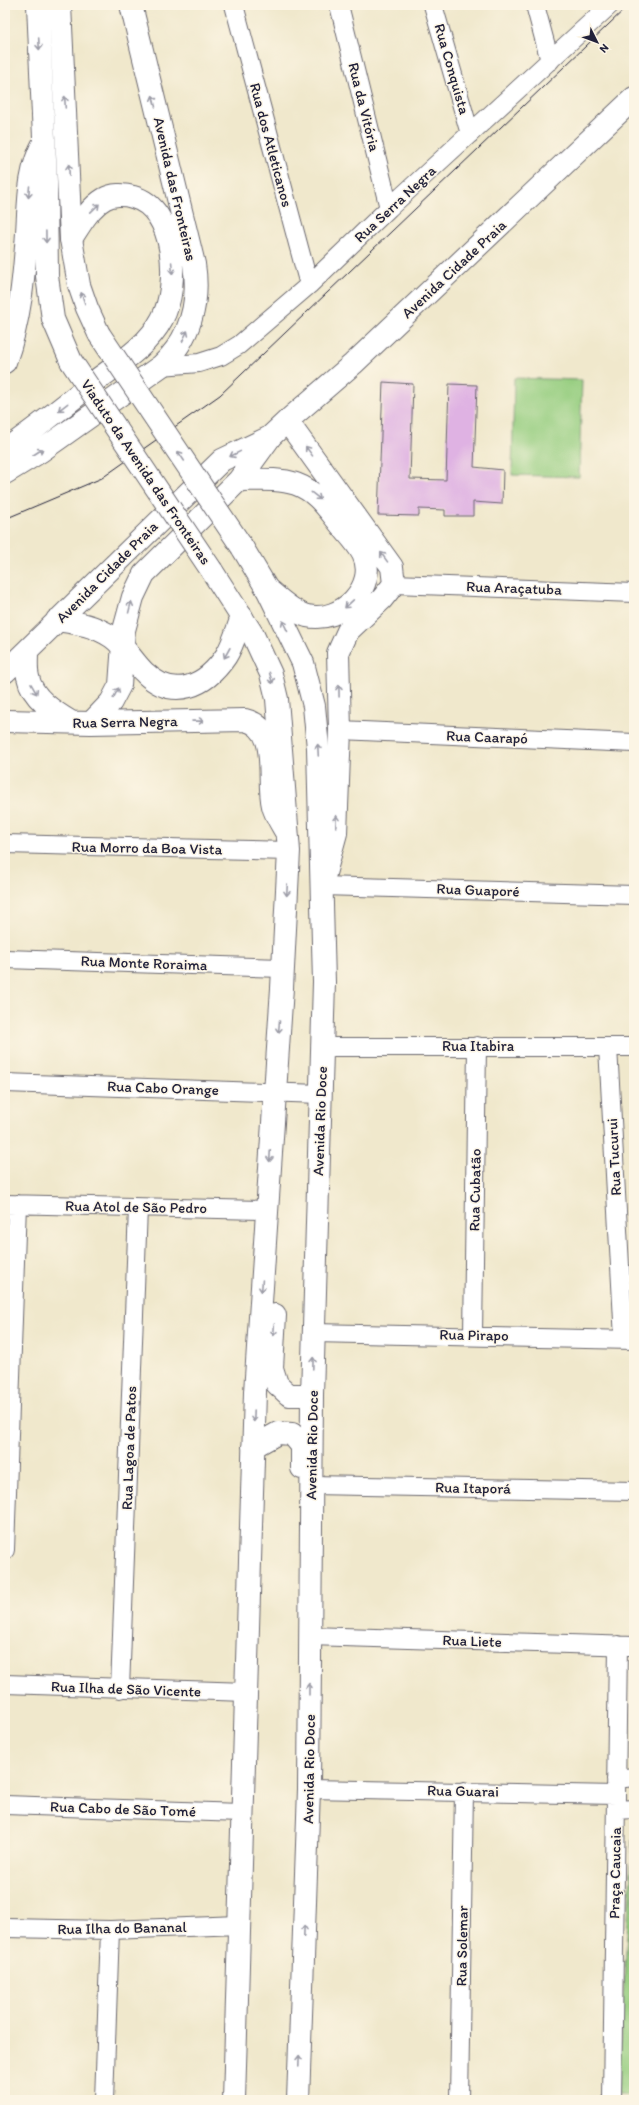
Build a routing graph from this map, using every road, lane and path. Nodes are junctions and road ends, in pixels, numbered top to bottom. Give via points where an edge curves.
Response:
1 (38, 5) edge
2 (60, 5) edge
3 (131, 5) edge
4 (234, 5) edge
5 (339, 5) edge
6 (433, 5) edge
7 (535, 5) edge
8 (610, 5) edge
9 (550, 61) junction
10 (634, 98) edge
11 (470, 134) junction
12 (44, 142) junction
13 (389, 208) junction
14 (71, 239) junction
15 (309, 285) junction
16 (5, 362) edge
17 (161, 366) junction
18 (286, 421) junction
19 (270, 436) junction
20 (5, 450) edge
21 (5, 473) edge
22 (239, 480) junction
23 (394, 584) junction
24 (267, 589) junction
25 (634, 592) edge
26 (242, 617) junction
27 (58, 620) junction
28 (122, 646) junction
29 (27, 652) junction
30 (5, 672) edge
31 (5, 721) edge
32 (81, 723) junction
33 (340, 730) junction
34 (634, 743) edge
35 (288, 842) junction
36 (5, 844) edge
37 (322, 886) junction
38 (634, 895) edge
39 (5, 959) edge
40 (283, 968) junction
41 (477, 1046) junction
42 (322, 1047) junction
43 (608, 1047) junction
44 (634, 1047) edge
45 (5, 1082) edge
46 (273, 1092) junction
47 (320, 1094) junction
48 (11, 1204) edge
49 (138, 1208) junction
50 (266, 1210) junction
51 (264, 1239) junction
52 (314, 1333) junction
53 (473, 1335) junction
54 (629, 1340) edge
55 (312, 1395) junction
56 (253, 1447) junction
57 (311, 1485) junction
58 (634, 1491) edge
59 (6, 1505) edge
60 (5, 1550) edge
61 (309, 1626) junction
62 (626, 1645) edge
63 (5, 1684) edge
64 (120, 1689) junction
65 (247, 1692) junction
66 (634, 1777) edge
67 (310, 1789) junction
68 (464, 1791) junction
69 (616, 1795) junction
70 (5, 1805) edge
71 (634, 1809) edge
72 (241, 1813) junction
73 (239, 1925) junction
74 (5, 1928) edge
75 (110, 1930) junction
76 (235, 2098) edge
77 (104, 2100) edge
78 (298, 2100) edge
79 (459, 2100) edge
80 (612, 2100) edge

1 -> 12 main road
14 -> 2 main road
17 -> 3 main road, Avenida das Fronteiras via 178,349 190,325 196,297 196,281
4 - 15 street, Rua dos Atleticanos
5 - 13 street, Rua da Vitória
6 - 11 street, Rua Conquista
7 - 9 street
8 - 9 street, Rua Serra Negra
9 - 11 street, Rua Serra Negra
10 - 18 main road, Avenida Cidade Praia via 354,364
11 - 13 street, Rua Serra Negra
12 -> 16 main road via 32,169 20,305
12 -> 26 main road, Viaduto da Avenida das Fronteiras, bridge via 47,276 49,298 60,339 71,360
13 - 15 street, Rua Serra Negra
14 -> 20 main road via 93,208 104,199 115,195 139,198 157,214 165,231 172,259 172,292 162,319 138,348
24 -> 14 main road, bridge via 242,547 99,334 79,285
15 - 17 street, Rua Serra Negra via 239,345 221,356 199,363
21 -> 17 main road, Avenida das Fronteiras via 41,451
18 - 19 main road, Avenida Cidade Praia
23 -> 18 main road via 392,567
19 - 22 main road, Avenida Cidade Praia
19 -> 27 main road, Avenida Cidade Praia via 222,460
22 -> 24 main road via 287,481 308,490 322,501 363,554 365,575 360,590 352,602 335,614 306,616
28 -> 22 main road, Avenida Cidade Praia via 133,597 144,574
23 - 25 street, Rua Araçatuba
33 -> 23 main road via 338,653 342,642 348,631
37 -> 24 main road, Avenida Rio Doce via 318,748 314,706 303,663
26 -> 28 main road via 226,655 209,676 192,686 175,688 160,684 144,672
26 -> 35 main road, Viaduto da Avenida das Fronteiras via 263,654 277,699
27 - 28 main road via 93,626
27 - 29 main road, Avenida Cidade Praia
32 -> 28 main road via 111,702 120,685
29 - 30 main road, Avenida Cidade Praia
29 -> 32 main road via 28,678 39,697 49,708
31 - 32 main road, Rua Serra Negra
32 -> 35 main road, Rua Serra Negra via 245,720 256,724 268,740 273,807
33 - 34 street, Rua Caarapó
37 -> 33 main road via 336,833
35 - 36 street, Rua Morro da Boa Vista
35 -> 40 main road
37 - 38 street, Rua Guaporé
37 - 42 main road, Avenida Rio Doce
39 - 40 street, Rua Monte Roraima
40 -> 46 main road
41 - 42 street, Rua Itabira
41 - 43 street, Rua Itabira
41 - 53 street, Rua Cubatão
42 - 47 main road, Avenida Rio Doce
43 - 44 street, Rua Itabira
43 - 54 street, Rua Tucurui
45 - 46 street, Rua Cabo Orange
46 - 47 street, Rua Cabo Orange
46 -> 50 main road
47 - 52 main road, Avenida Rio Doce
48 - 49 street, Rua Atol de São Pedro
48 - 59 street
49 - 50 street, Rua Atol de São Pedro
49 - 64 street, Rua Lagoa de Patos
50 - 51 main road
51 -> 55 main road via 277,1260 272,1368 277,1384 289,1395
51 -> 56 main road
52 - 53 street, Rua Pirapo
55 -> 52 main road, Avenida Rio Doce
53 - 54 street, Rua Pirapo
55 - 57 main road, Avenida Rio Doce
56 - 61 main road via 278,1433 292,1434 302,1446 300,1588
56 - 65 main road
57 - 58 street, Rua Itaporá
57 - 61 main road, Avenida Rio Doce
59 - 60 street
61 - 62 street, Rua Liete
67 -> 61 main road, Avenida Rio Doce
62 - 69 street, Praça Caucaia
63 - 64 street, Rua Ilha de São Vicente
64 - 65 street, Rua Ilha de São Vicente
65 - 72 main road
66 - 69 street
67 - 68 street, Rua Guarai
78 -> 67 main road, Avenida Rio Doce
68 - 69 street, Rua Guarai
68 - 79 street, Rua Solemar
69 - 71 street
69 - 80 street, Praça Caucaia
70 - 72 street, Rua Cabo de São Tomé
72 - 73 main road
73 - 75 street, Rua Ilha do Bananal
73 - 76 main road
74 - 75 street, Rua Ilha do Bananal
75 - 77 street

